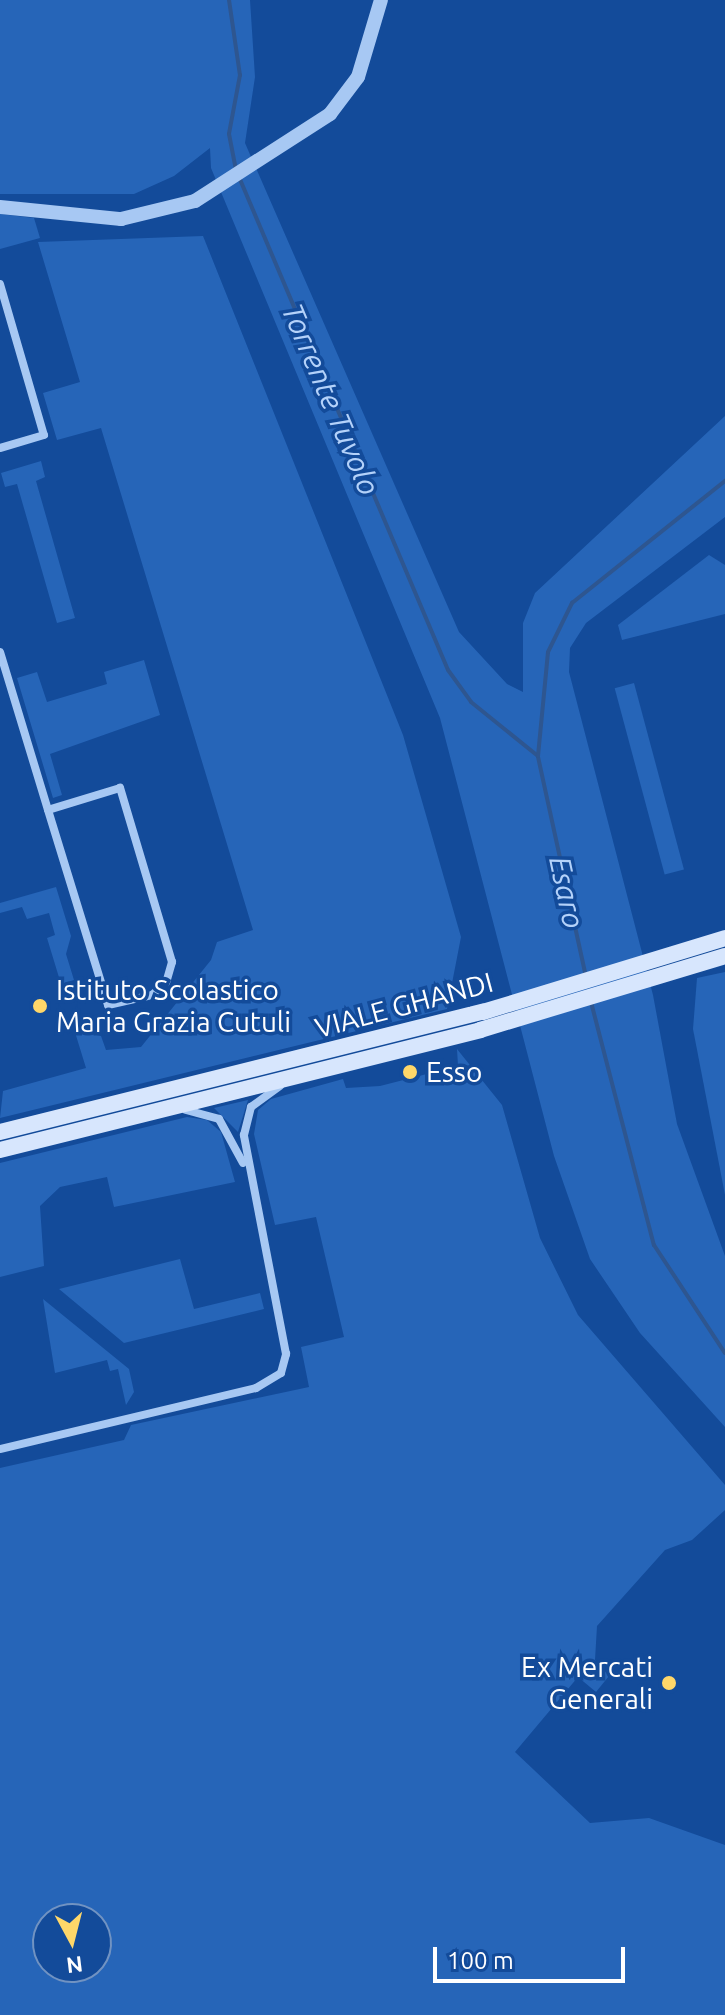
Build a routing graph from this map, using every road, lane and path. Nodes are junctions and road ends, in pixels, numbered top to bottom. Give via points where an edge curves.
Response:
1 (381, 0) edge
2 (0, 207) edge
3 (0, 284) edge
4 (0, 448) edge
5 (0, 652) edge
6 (48, 810) junction
7 (725, 938) edge
8 (725, 956) edge
9 (316, 1062) junction
10 (138, 1116) junction
11 (0, 1132) edge
12 (0, 1150) edge
13 (248, 1174) junction
14 (0, 1449) edge

1 - 2 street via 358,77 330,114 274,156 195,201 121,219
3 - 4 street via 44,435
5 - 6 street
6 - 6 street via 120,788 172,962 166,983 152,995 108,1005
7 - 9 main road, VIALE GHANDI
8 - 9 main road, VIALE GHANDI
9 - 10 main road, VIALE GHANDI
9 - 11 main road, VIALE GHANDI
9 - 13 street via 249,1109
10 - 12 main road, VIALE GHANDI
10 - 13 street via 212,1114 231,1133
13 - 14 street via 286,1354 281,1373 256,1388

